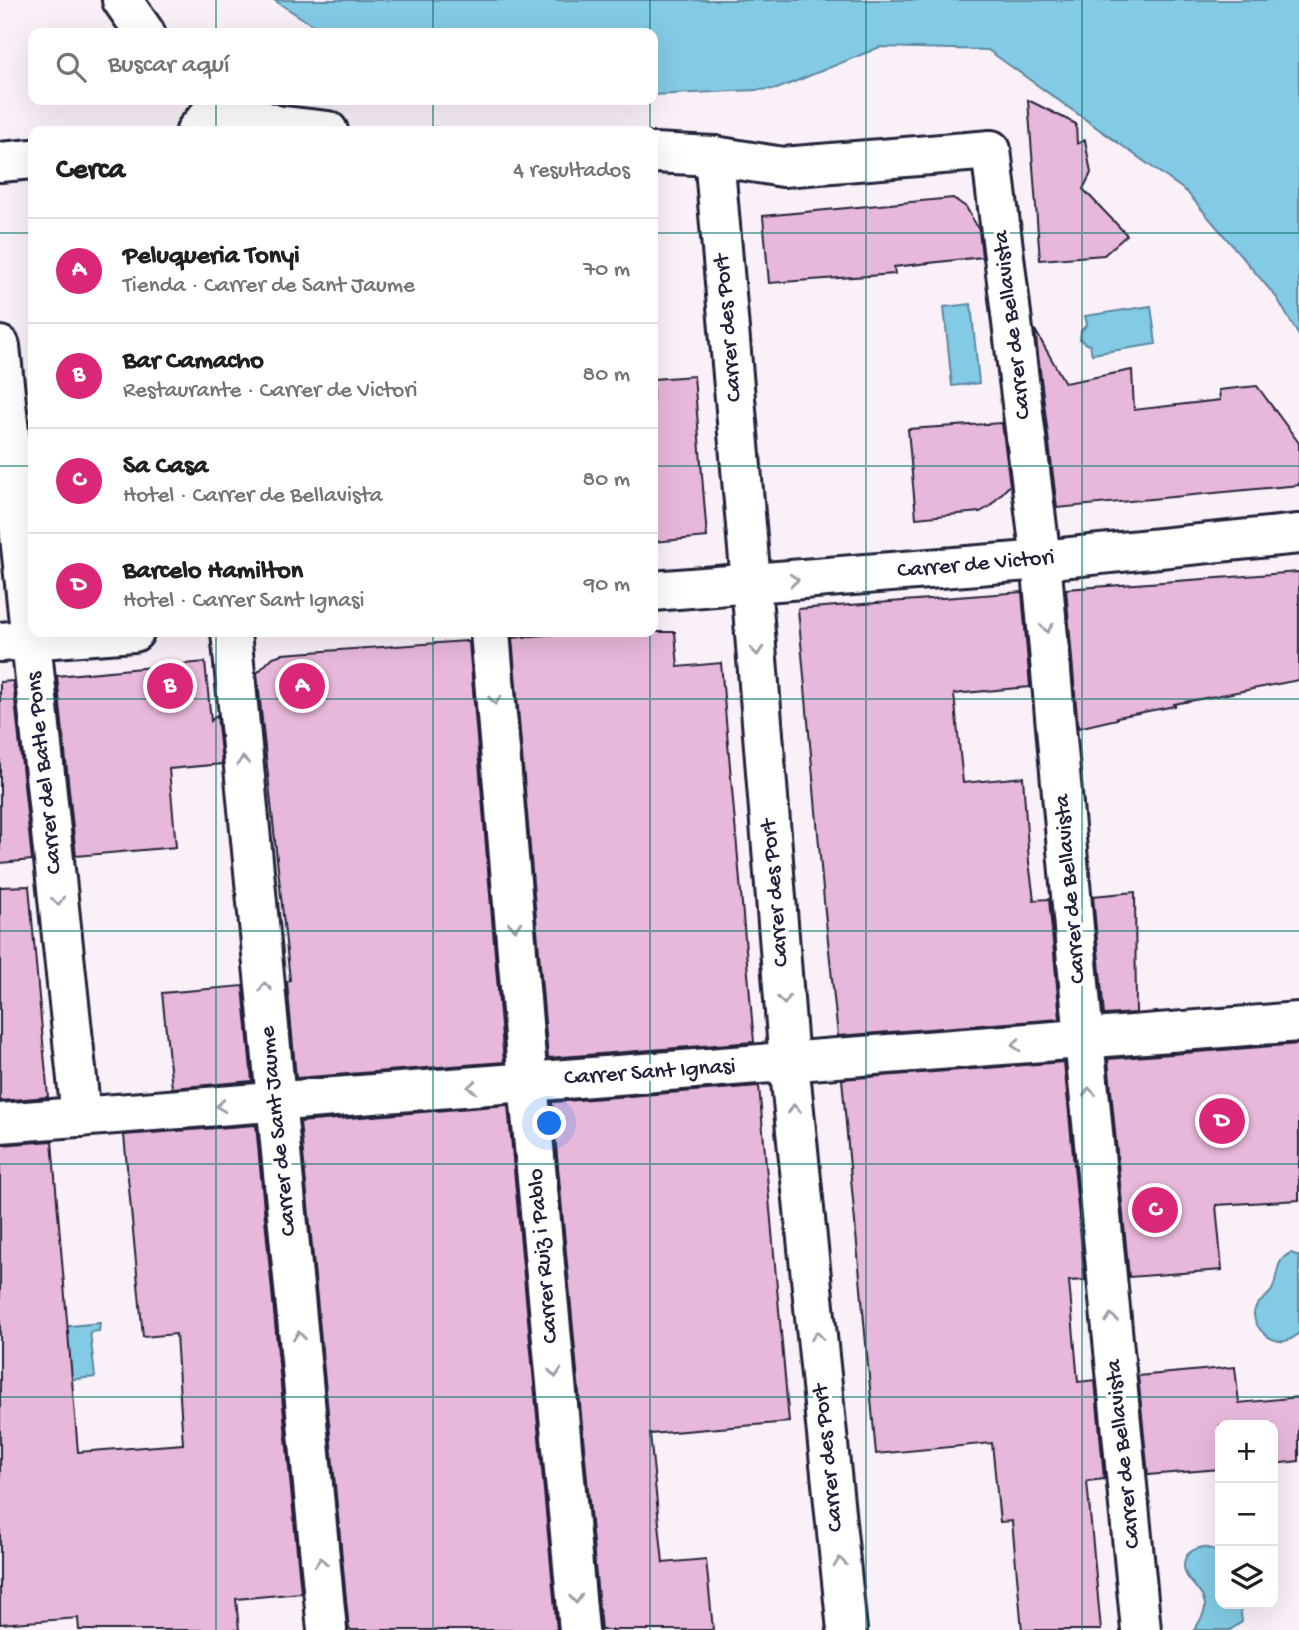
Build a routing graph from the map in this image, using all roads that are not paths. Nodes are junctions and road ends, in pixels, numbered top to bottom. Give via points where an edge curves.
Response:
1 (122, 0) edge
2 (142, 28) edge
3 (209, 112) edge
4 (285, 126) edge
5 (658, 153) edge
6 (714, 156) junction
7 (28, 159) edge
8 (0, 162) edge
9 (0, 346) edge
10 (1299, 534) edge
11 (1041, 560) junction
12 (751, 583) junction
13 (658, 591) edge
14 (68, 637) edge
15 (231, 637) edge
16 (490, 637) edge
17 (15, 641) edge
18 (1299, 1022) edge
19 (1084, 1039) junction
20 (789, 1062) junction
21 (528, 1082) junction
22 (276, 1101) junction
23 (81, 1117) junction
24 (0, 1123) edge
25 (327, 1630) edge
26 (579, 1630) edge
27 (847, 1630) edge
28 (1141, 1630) edge

1 - 2 street
3 - 4 street
5 - 6 street
6 - 11 street, Carrer de Bellavista via 783,167 991,150
6 - 12 street, Carrer des Port
7 - 8 street
9 - 17 street, Carrer del Batle Pons
10 - 11 street, Carrer de Victori
12 -> 11 street, Carrer de Victori
11 -> 19 street, Carrer de Bellavista
12 - 13 street, Carrer de Victori
12 -> 20 street, Carrer des Port
14 - 17 street
22 -> 15 street, Carrer de Sant Jaume
16 -> 21 street, Carrer Ruiz i Pablo
17 -> 23 street, Carrer del Batle Pons
18 - 19 street, Carrer Sant Ignasi
19 -> 20 street, Carrer Sant Ignasi
28 -> 19 street, Carrer de Bellavista
20 - 21 street, Carrer Sant Ignasi
27 -> 20 street, Carrer des Port
21 -> 22 street, Carrer Sant Ignasi
21 -> 26 street, Carrer Ruiz i Pablo
22 -> 23 street, Carrer Sant Ignasi
25 -> 22 street, Carrer de Sant Jaume
23 - 24 street, Carrer Sant Ignasi

